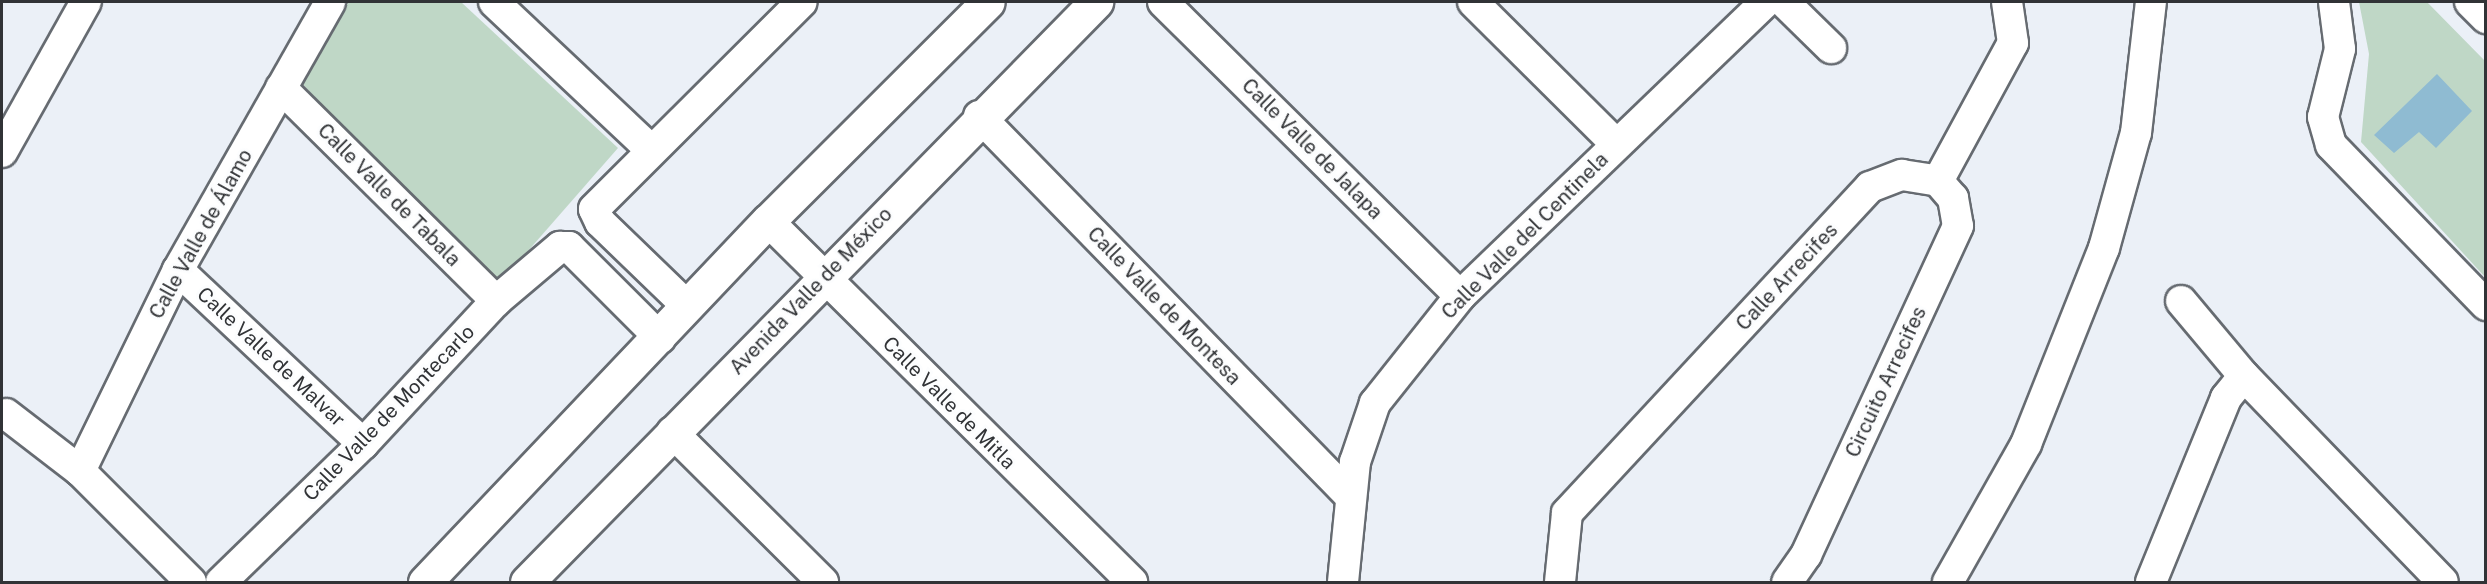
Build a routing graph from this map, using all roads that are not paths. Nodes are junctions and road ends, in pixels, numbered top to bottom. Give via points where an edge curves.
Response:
1 (86, 2) edge
2 (330, 2) edge
3 (494, 2) edge
4 (988, 2) edge
5 (1096, 2) edge
6 (1163, 2) edge
7 (1473, 2) edge
8 (1766, 2) edge
9 (1784, 2) edge
10 (2007, 2) edge
11 (2151, 2) edge
12 (2334, 2) edge
13 (2470, 2) edge
14 (794, 4) edge
15 (2486, 18) edge
16 (1832, 48) dead end
17 (281, 88) junction
18 (979, 116) junction
19 (1616, 144) junction
20 (3, 145) edge
21 (651, 150) junction
22 (1938, 181) junction
23 (768, 221) junction
24 (178, 270) junction
25 (824, 280) junction
26 (1460, 296) junction
27 (496, 301) junction
28 (2181, 301) dead end
29 (2486, 305) edge
30 (688, 307) junction
31 (660, 338) junction
32 (2244, 376) junction
33 (6, 414) dead end
34 (672, 432) junction
35 (363, 444) junction
36 (80, 471) junction
37 (1349, 495) junction
38 (191, 582) edge
39 (221, 582) edge
40 (425, 582) edge
41 (527, 582) edge
42 (823, 582) edge
43 (1132, 582) edge
44 (1343, 582) edge
45 (1560, 582) edge
46 (1787, 582) edge
47 (1948, 582) edge
48 (2151, 582) edge
49 (2443, 582) edge

1 - 20 street
2 - 17 street, Calle Valle de Álamo
3 - 21 street
4 - 23 street
5 - 18 street, Avenida Valle de México
6 - 26 street, Calle Valle de Jalapa
7 - 19 street
8 - 19 street, Calle Valle del Centinela
9 - 16 street
10 - 22 street via 2013,43
11 - 47 street via 2136,133 2104,248 2026,444
12 - 29 street via 2340,49 2323,117 2331,145
13 - 15 street
14 - 21 street
17 - 24 street, Calle Valle de Álamo
17 - 27 street, Calle Valle de Tabala
18 - 25 street, Avenida Valle de México
18 - 37 street, Calle Valle de Montesa
19 - 26 street, Calle Valle del Centinela
21 - 30 street via 594,209 600,222
22 - 45 street, Calle Arrecifes via 1902,175 1870,187 1567,513
22 - 46 street, Circuito Arrecifes via 1953,198 1958,226 1806,555
23 - 25 street, Calle Valle de Mitla
23 - 30 street
24 - 35 street, Calle Valle de Malvar
24 - 36 street, Calle Valle de Álamo
25 - 34 street, Avenida Valle de México
25 - 43 street, Calle Valle de Mitla
26 - 37 street, Calle Valle del Centinela via 1375,403
27 - 31 street, Calle Valle de Montecarlo via 560,247 570,247
27 - 35 street, Calle Valle de Montecarlo
28 - 32 street
30 - 31 street
31 - 40 street
32 - 48 street via 2226,398
32 - 49 street
33 - 36 street
34 - 41 street, Avenida Valle de México
34 - 42 street
35 - 39 street, Calle Valle de Montecarlo
36 - 38 street
37 - 44 street, Calle Valle del Centinela

